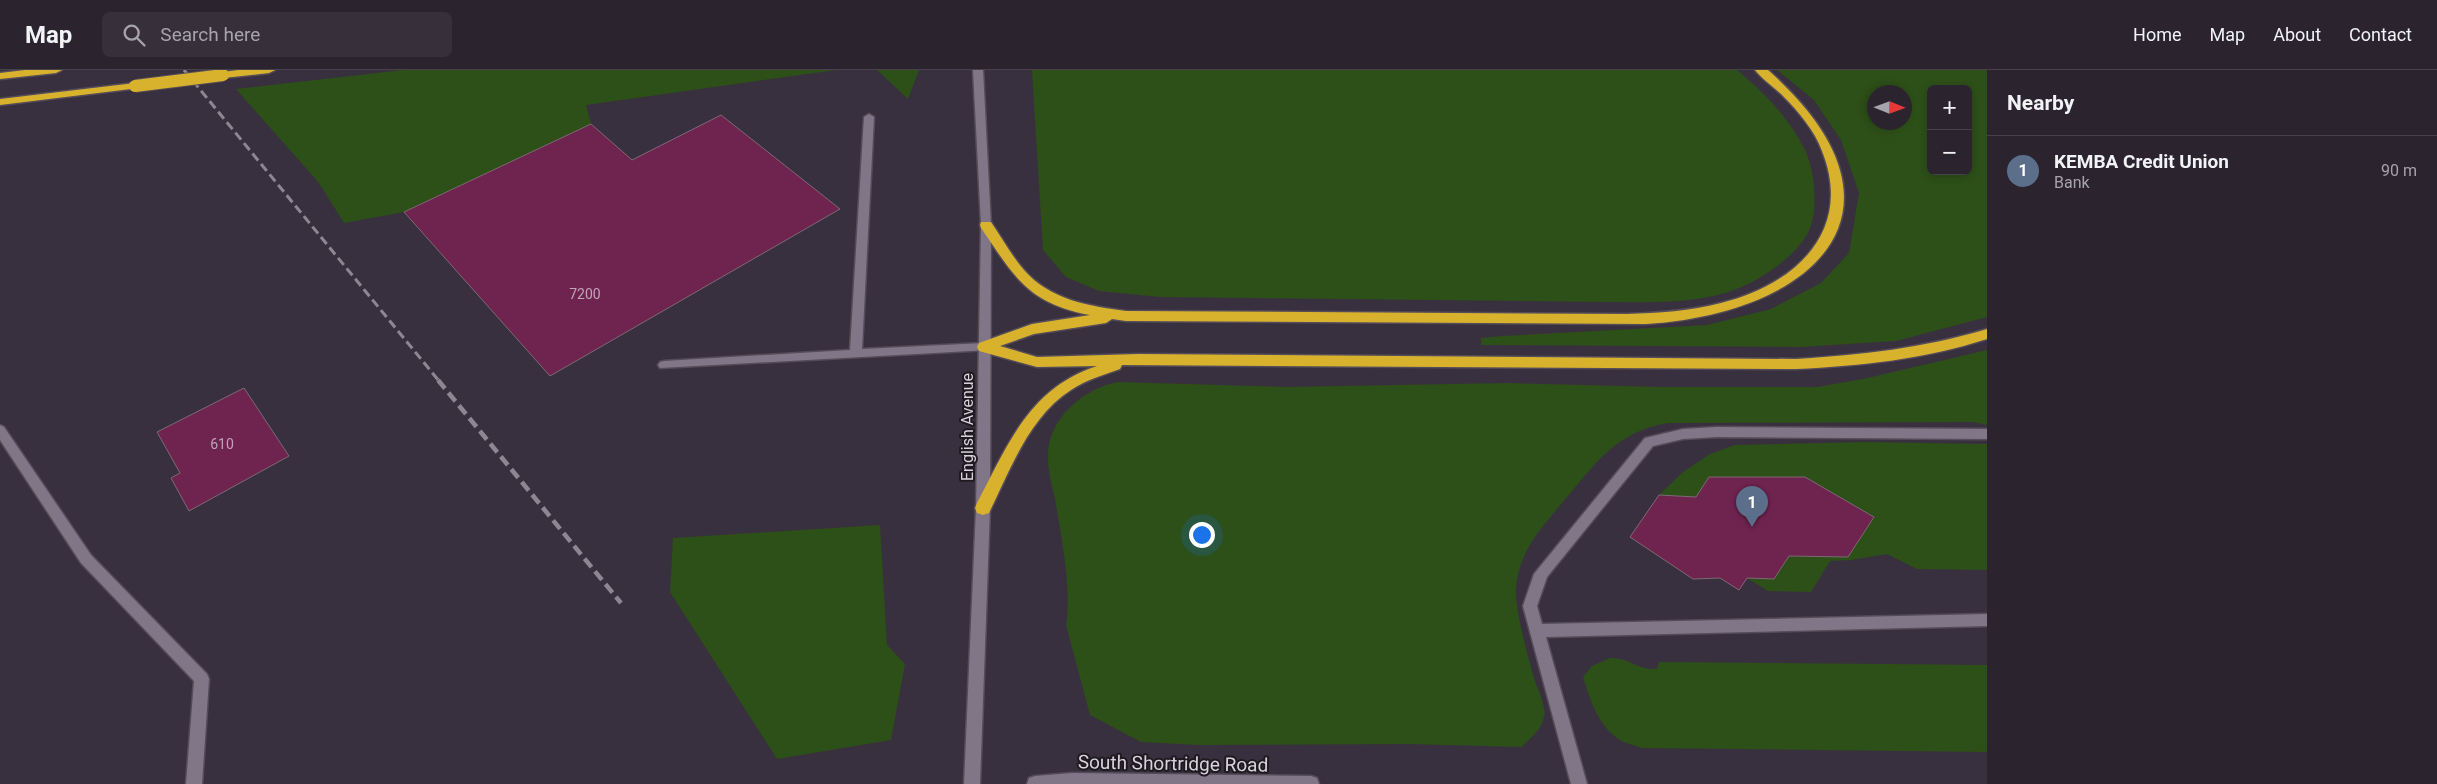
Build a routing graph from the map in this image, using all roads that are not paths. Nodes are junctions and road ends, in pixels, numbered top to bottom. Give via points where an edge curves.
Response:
1 (56, 70) edge
2 (269, 70) edge
3 (978, 70) edge
4 (1761, 70) edge
5 (0, 76) edge
6 (0, 102) edge
7 (869, 117) dead end
8 (986, 225) junction
9 (1126, 316) junction
10 (1987, 334) edge
11 (984, 347) junction
12 (856, 354) junction
13 (1139, 359) junction
14 (664, 365) dead end
15 (0, 430) edge
16 (1987, 434) edge
17 (983, 508) junction
18 (1987, 620) edge
19 (1537, 631) junction
20 (194, 784) edge
21 (972, 784) edge
22 (1036, 784) edge
23 (1311, 784) edge
24 (1579, 784) edge

1 - 5 highway
2 - 6 highway, bridge
3 - 8 street, English Avenue
4 - 9 highway via 1803,108 1824,139 1838,176 1840,195 1835,220 1820,250 1791,277 1752,298 1702,312 1642,319
7 - 12 street
8 - 9 highway via 1026,281 1045,296 1083,309
8 - 11 street, English Avenue
9 - 11 highway via 1032,330
10 - 13 highway via 1944,347 1874,358 1796,364
11 - 12 street
11 - 13 highway via 1037,362
11 - 17 street, English Avenue
12 - 14 street
13 - 17 highway via 1100,369 1046,400 1032,416
15 - 20 street via 86,559 202,679
16 - 19 street via 1717,432 1682,434 1649,442 1541,574 1530,606
17 - 21 street, English Avenue
18 - 19 street
19 - 24 street
22 - 23 street, South Shortridge Road via 1072,781

